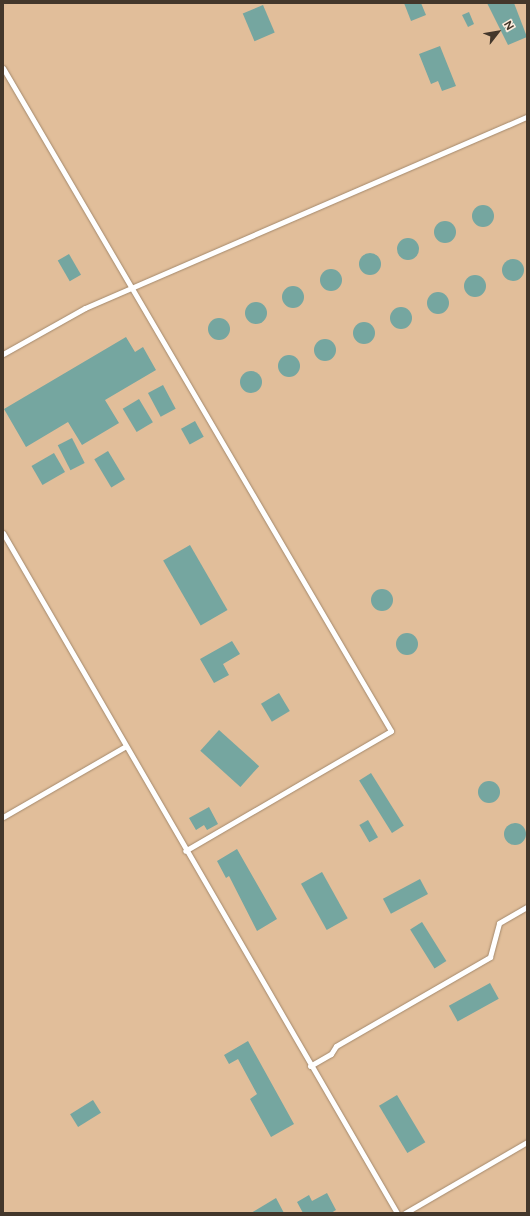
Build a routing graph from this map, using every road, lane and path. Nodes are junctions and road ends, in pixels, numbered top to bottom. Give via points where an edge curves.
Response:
1 (3, 68) edge
2 (527, 117) edge
3 (132, 288) junction
4 (3, 354) edge
5 (3, 534) edge
6 (124, 747) junction
7 (3, 817) edge
8 (185, 852) junction
9 (527, 907) edge
10 (310, 1066) junction
11 (527, 1142) edge
12 (397, 1213) edge
13 (405, 1213) edge

1 - 3 lane
2 - 3 lane
3 - 4 lane via 85,308
3 - 8 lane via 391,731
5 - 6 lane
6 - 7 lane
6 - 8 lane
8 - 10 lane
9 - 10 lane via 499,923 490,957 336,1046 331,1054
10 - 12 lane
11 - 13 lane

